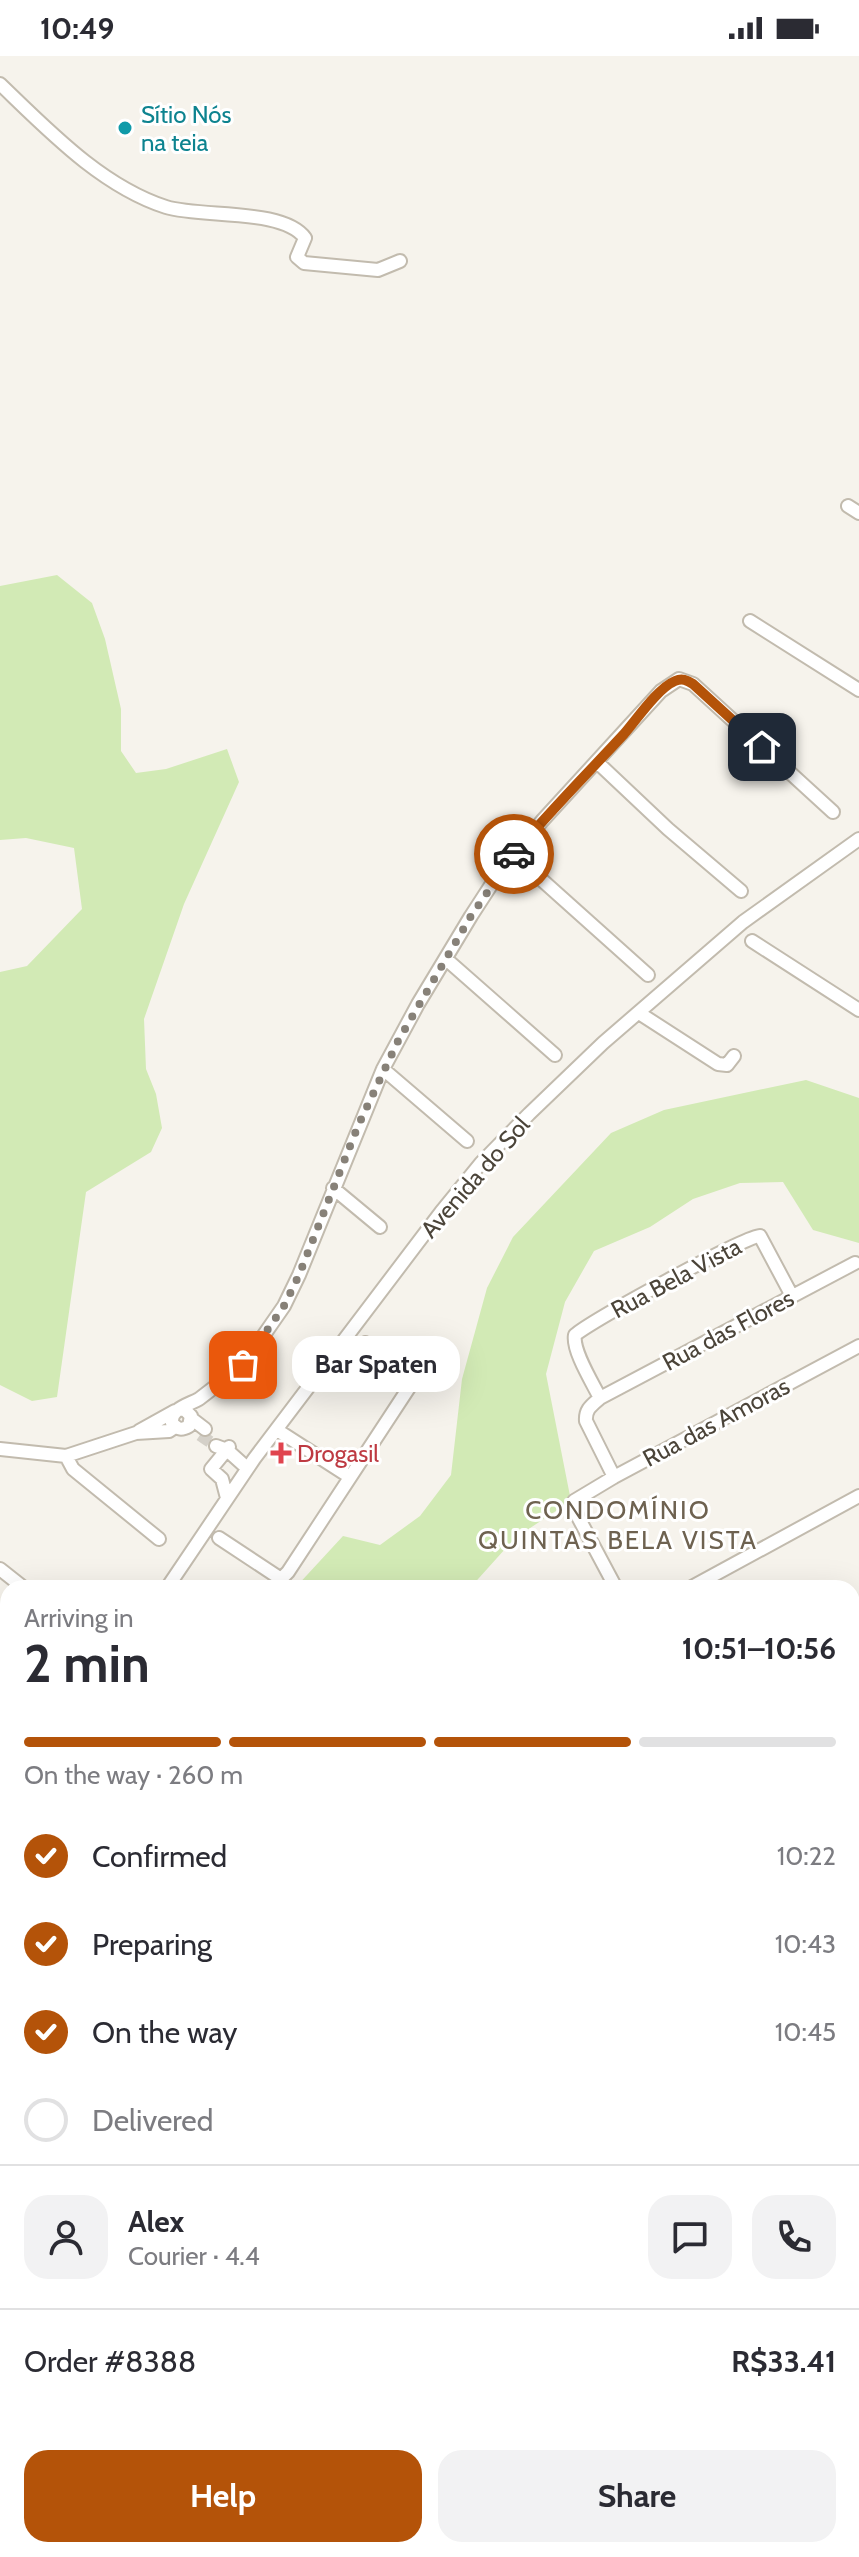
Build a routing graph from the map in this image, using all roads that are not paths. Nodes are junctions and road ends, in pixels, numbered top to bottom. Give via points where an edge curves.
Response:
1 (0, 84) edge
2 (400, 261) dead end
3 (750, 621) dead end
4 (859, 690) edge
5 (598, 763) junction
6 (833, 812) dead end
7 (859, 839) edge
8 (514, 855) junction
9 (741, 891) dead end
10 (752, 941) dead end
11 (446, 959) junction
12 (648, 975) dead end
13 (859, 1010) edge
14 (639, 1013) junction
15 (555, 1055) dead end
16 (734, 1056) dead end
17 (383, 1069) junction
18 (467, 1141) dead end
19 (333, 1188) junction
20 (380, 1227) dead end
21 (855, 1263) dead end
22 (792, 1296) junction
23 (365, 1343) dead end
24 (859, 1346) edge
25 (232, 1375) junction
26 (600, 1398) junction
27 (177, 1410) junction
28 (191, 1421) junction
29 (175, 1427) junction
30 (277, 1430) junction
31 (203, 1432) tunnel mouth
32 (136, 1433) junction
33 (0, 1449) edge
34 (66, 1456) junction
35 (251, 1463) junction
36 (212, 1468) junction
37 (350, 1477) junction
38 (614, 1477) junction
39 (236, 1484) junction
40 (859, 1496) edge
41 (227, 1498) junction
42 (219, 1538) dead end
43 (159, 1539) dead end
44 (172, 1580) edge
45 (612, 1580) edge
46 (705, 1580) edge

1 - 2 street via 96,169 143,197 186,212 260,217 296,230 305,238 297,257 304,263 378,270
3 - 4 street
5 - 6 street via 661,691 679,679 693,684
5 - 8 street
5 - 9 street
7 - 14 street, Avenida do Sol via 743,922
8 - 11 street
8 - 12 street
10 - 13 street
11 - 15 street
11 - 17 street
14 - 16 street via 718,1064 727,1065
14 - 30 street, Avenida do Sol via 481,1163
17 - 18 street
17 - 19 street
19 - 20 street
19 - 25 street via 284,1306
21 - 22 street, Rua das Flores
22 - 26 street, Rua das Flores
22 - 26 street, Rua Bela Vista via 756,1236 717,1254 575,1335 576,1349
23 - 37 street via 413,1379
24 - 38 street, Rua das Amoras
25 - 27 street
25 - 28 street
26 - 38 street via 587,1410 586,1421
27 - 28 street via 184,1409
27 - 29 street via 171,1419
27 - 32 street
28 - 29 street
28 - 31 street
29 - 32 street
30 - 35 street, Avenida do Sol
30 - 37 street
32 - 34 street
33 - 34 street
34 - 43 street via 73,1469
35 - 36 street via 223,1446
35 - 39 street, Avenida do Sol
36 - 39 street
36 - 41 street via 222,1479
37 - 42 street via 282,1578
38 - 45 street, Rua das Amoras via 574,1501
39 - 41 street, Avenida do Sol
40 - 46 street
41 - 44 street, Avenida do Sol

